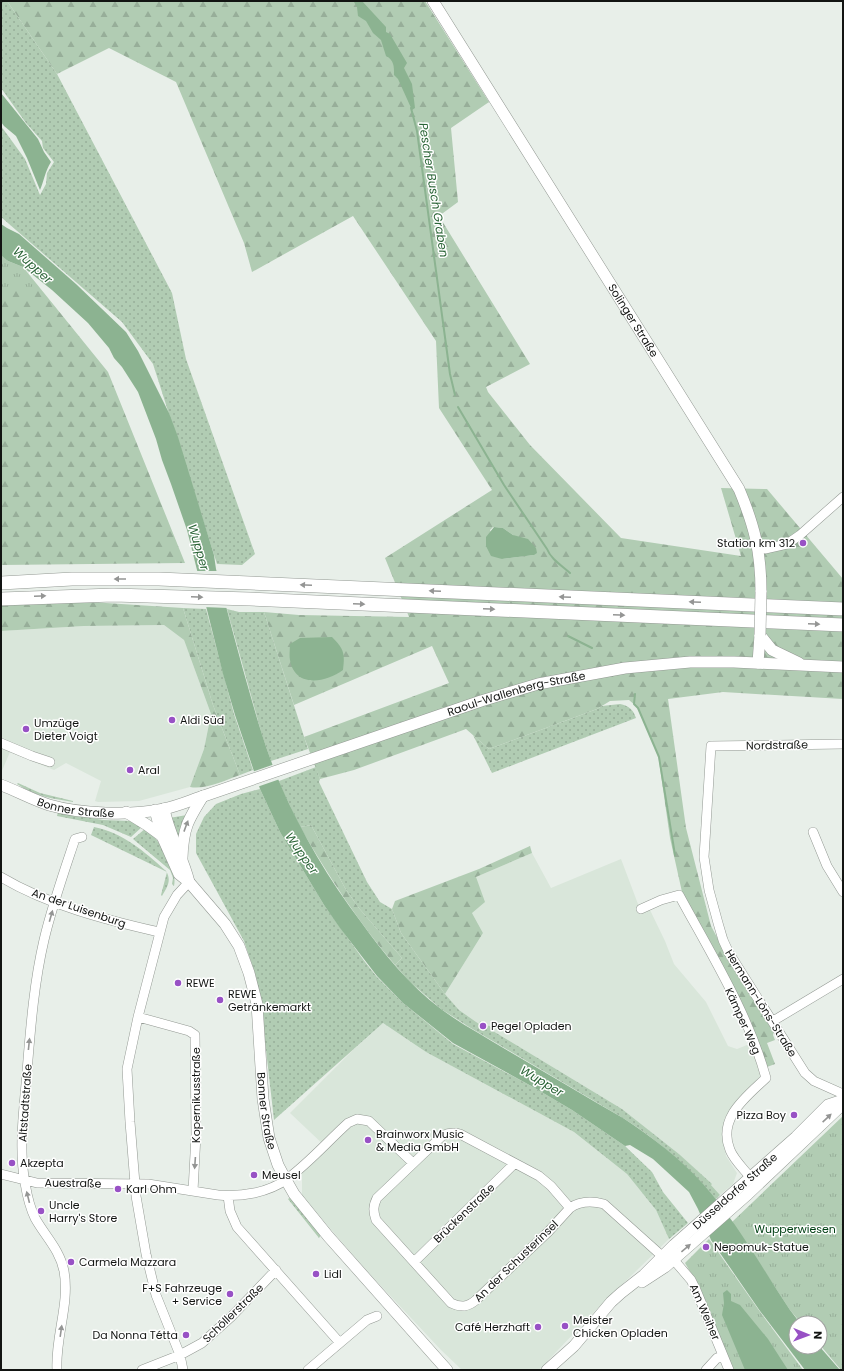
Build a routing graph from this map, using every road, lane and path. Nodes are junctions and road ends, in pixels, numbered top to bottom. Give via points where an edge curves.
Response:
1 (433, 1) edge
2 (843, 497) edge
3 (766, 549) dead end
4 (1, 583) edge
5 (1, 599) edge
6 (843, 609) edge
7 (843, 625) edge
8 (760, 635) junction
9 (758, 663) junction
10 (804, 665) junction
11 (843, 668) edge
12 (1, 743) edge
13 (843, 744) edge
14 (711, 746) joint
15 (50, 762) dead end
16 (1, 785) edge
17 (203, 796) junction
18 (159, 810) junction
19 (126, 812) junction
20 (813, 832) dead end
21 (162, 836) junction
22 (82, 838) dead end
23 (182, 860) junction
24 (1, 876) edge
25 (189, 882) junction
26 (843, 892) edge
27 (55, 901) junction
28 (641, 909) dead end
29 (159, 932) junction
30 (843, 979) edge
31 (138, 1017) junction
32 (773, 1021) junction
33 (843, 1094) edge
34 (843, 1100) edge
35 (843, 1104) edge
36 (413, 1163) junction
37 (514, 1164) junction
38 (1, 1174) edge
39 (24, 1180) junction
40 (286, 1180) junction
41 (754, 1181) junction
42 (136, 1183) junction
43 (193, 1191) junction
44 (228, 1196) junction
45 (570, 1208) junction
46 (696, 1233) junction
47 (662, 1256) junction
48 (673, 1259) junction
49 (414, 1262) junction
50 (276, 1270) junction
51 (630, 1287) junction
52 (377, 1316) dead end
53 (340, 1343) junction
54 (180, 1355) junction
55 (723, 1356) junction
56 (57, 1370) edge
57 (142, 1370) edge
58 (183, 1370) edge
59 (308, 1370) edge
60 (447, 1370) edge
61 (547, 1370) edge
62 (706, 1370) edge
63 (729, 1370) edge

1 - 8 main road, Solinger Straße, bridge via 739,489 753,525 759,554
2 - 3 street via 788,544
6 -> 4 highway via 159,579 72,579
5 -> 7 highway via 72,595 158,596
8 - 9 main road, Solinger Straße
8 - 10 main road via 772,650
9 - 10 main road, Raoul-Wallenberg-Straße
9 - 17 main road, Raoul-Wallenberg-Straße via 662,664 618,669 538,684
10 - 11 main road, Raoul-Wallenberg-Straße
12 - 15 street
13 - 14 street, Nordstraße
14 - 32 street, Hermann-Löns-Straße via 704,857 709,890 727,948
16 - 19 main road, Bonner Straße via 57,807
17 - 18 main road, Bonner Straße
23 -> 17 main road via 182,839 186,825
18 - 19 main road, Bonner Straße
18 - 21 main road, Bonner Straße
18 - 23 main road, Bonner Straße
19 - 21 main road
20 - 26 street via 827,866
21 - 25 main road, Bonner Straße via 179,874
22 - 27 street, Altstadtstraße via 75,839
23 - 25 main road, Bonner Straße
24 - 27 street, An der Luisenburg
25 - 29 street via 166,910
25 - 40 main road, Bonner Straße via 225,924 239,946 249,973 257,1004 263,1099 269,1138
27 - 29 street, An der Luisenburg via 115,922
39 -> 27 street, Altstadtstraße via 22,1130 34,1002 42,950
28 - 41 street, Kämper Weg via 679,895 731,991 753,1039 766,1078 735,1109 729,1121 728,1133 730,1150
29 - 31 street
30 - 32 street
31 - 42 street via 127,1070
31 -> 43 street, Kopernikusstraße via 194,1034 196,1135
32 - 33 street, Hermann-Löns-Straße via 805,1073 814,1082
34 - 41 main road, Düsseldorfer Straße via 828,1106
41 -> 35 main road, Düsseldorfer Straße
36 - 37 street via 442,1136 455,1132
36 - 40 street via 369,1121 357,1119 348,1123
36 - 49 street, An der Schusterinsel via 377,1198 373,1213 376,1220
37 - 45 street via 539,1176
37 - 49 street, Brückenstraße
38 - 39 street, Auestraße
39 - 42 street, Auestraße via 37,1183
56 -> 39 street, Altstadtstraße via 64,1271 56,1249 35,1218
40 - 44 street, Auestraße via 262,1191
40 - 60 main road, Bonner Straße via 328,1236
41 - 46 main road, Düsseldorfer Straße
42 - 43 street, Auestraße
42 - 54 street via 136,1196 152,1281
43 - 44 street, Auestraße
44 - 50 street via 230,1211 237,1227
45 - 47 street via 582,1203 604,1204
45 - 49 street, An der Schusterinsel via 470,1305 464,1307 451,1303
46 - 47 main road, Düsseldorfer Straße
48 -> 46 main road, Düsseldorfer Straße
47 - 51 main road, Düsseldorfer Straße
48 - 51 main road, Düsseldorfer Straße via 654,1275
48 - 55 street, Am Weiher via 694,1285
50 - 53 street
50 - 54 street, Schöllerstraße via 202,1344
51 - 61 main road, Düsseldorfer Straße via 611,1302 578,1341
52 - 53 street via 366,1320
53 - 59 street
54 - 57 street, Schöllerstraße
54 - 58 street
55 - 62 street via 717,1358
55 - 63 street, Am Weiher

